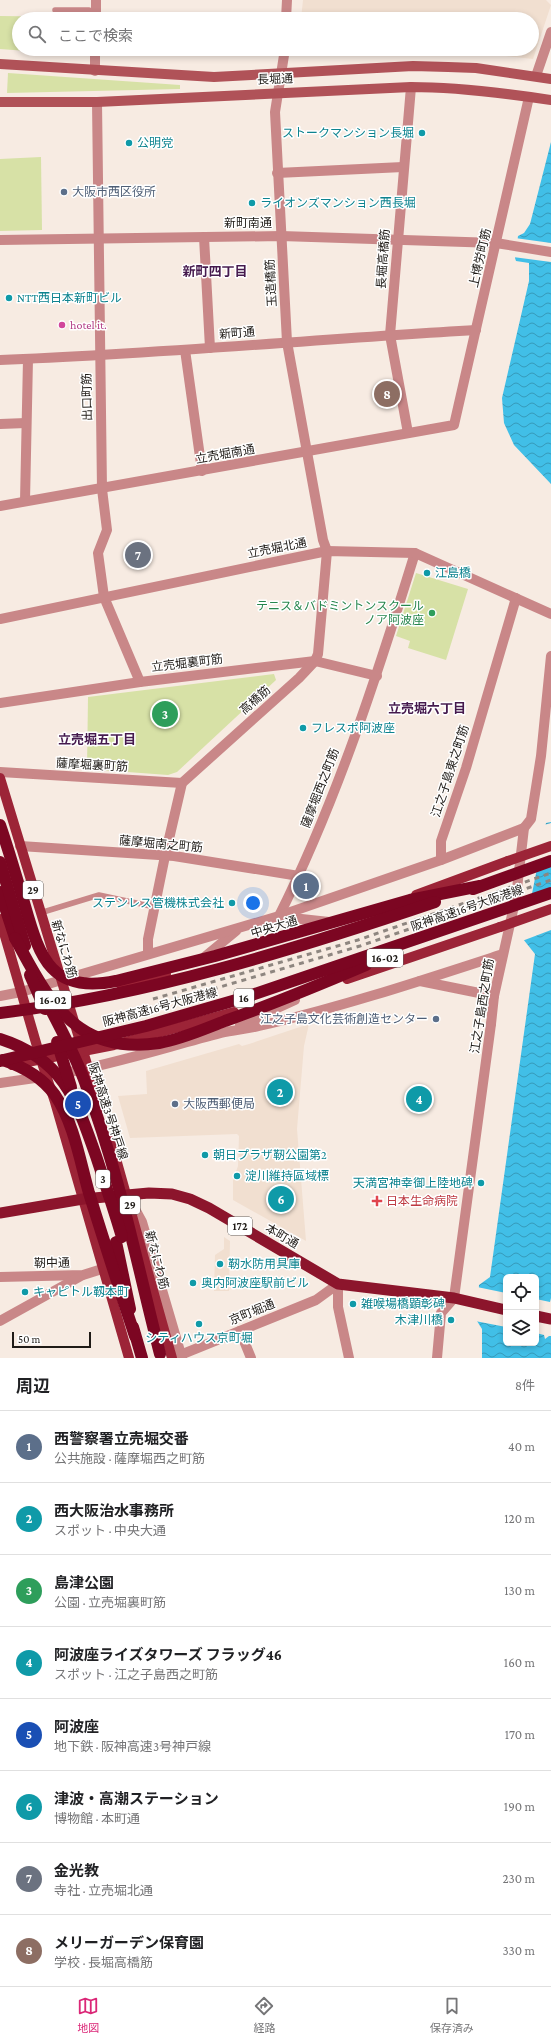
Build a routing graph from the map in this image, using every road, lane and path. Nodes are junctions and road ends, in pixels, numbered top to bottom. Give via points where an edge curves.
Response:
1 (96, 0) edge
2 (287, 0) edge
3 (54, 10) dead end
4 (89, 10) dead end
5 (96, 12) edge
6 (286, 12) edge
7 (551, 32) edge
8 (96, 56) edge
9 (284, 56) edge
10 (0, 64) edge
11 (95, 71) junction
12 (282, 74) junction
13 (536, 76) junction
14 (551, 79) edge
15 (411, 87) junction
16 (278, 92) junction
17 (529, 97) junction
18 (551, 100) edge
19 (0, 102) edge
20 (97, 102) junction
21 (403, 167) junction
22 (277, 173) junction
23 (281, 236) junction
24 (204, 237) junction
25 (98, 238) junction
26 (398, 239) junction
27 (0, 240) edge
28 (496, 244) junction
29 (551, 252) edge
30 (476, 330) junction
31 (390, 335) junction
32 (287, 342) junction
33 (210, 348) junction
34 (185, 350) junction
35 (99, 355) junction
36 (28, 359) junction
37 (0, 360) edge
38 (26, 423) junction
39 (0, 424) edge
40 (454, 425) joint
41 (408, 433) junction
42 (307, 452) junction
43 (202, 471) junction
44 (102, 489) junction
45 (25, 501) junction
46 (0, 506) edge
47 (327, 552) junction
48 (415, 553) junction
49 (104, 597) junction
50 (516, 598) junction
51 (551, 614) edge
52 (0, 619) edge
53 (551, 656) edge
54 (316, 661) junction
55 (377, 676) junction
56 (140, 682) junction
57 (0, 703) edge
58 (0, 772) edge
59 (0, 778) edge
60 (182, 783) junction
61 (0, 825) edge
62 (524, 828) junction
63 (20, 846) junction
64 (551, 846) edge
65 (165, 856) junction
66 (441, 860) junction
67 (551, 861) edge
68 (0, 862) edge
69 (299, 876) junction
70 (480, 886) junction
71 (0, 892) edge
72 (551, 893) edge
73 (155, 907) junction
74 (551, 909) edge
75 (40, 913) junction
76 (279, 916) junction
77 (484, 917) junction
78 (0, 920) edge
79 (331, 922) junction
80 (239, 928) junction
81 (2, 929) edge
82 (16, 938) junction
83 (148, 953) junction
84 (503, 954) junction
85 (194, 966) junction
86 (60, 980) junction
87 (419, 980) junction
88 (330, 984) junction
89 (21, 992) junction
90 (0, 996) edge
91 (494, 996) junction
92 (67, 1003) junction
93 (27, 1012) junction
94 (0, 1013) edge
95 (0, 1018) edge
96 (222, 1033) junction
97 (0, 1039) edge
98 (82, 1053) junction
99 (0, 1060) edge
100 (41, 1060) junction
101 (0, 1066) edge
102 (88, 1069) junction
103 (46, 1076) junction
104 (0, 1083) edge
105 (128, 1194) junction
106 (83, 1199) junction
107 (0, 1212) edge
108 (102, 1269) junction
109 (83, 1275) junction
110 (0, 1277) edge
111 (338, 1284) junction
112 (454, 1298) junction
113 (503, 1309) edge
114 (539, 1317) edge
115 (551, 1319) edge
116 (0, 1321) edge
117 (240, 1331) junction
118 (135, 1336) junction
119 (160, 1356) edge
120 (177, 1357) edge
121 (128, 1358) edge
122 (142, 1358) edge
123 (251, 1358) edge
124 (348, 1358) edge
125 (436, 1358) edge

1 - 5 street
2 - 6 street
3 - 4 lane
7 - 13 street
8 - 11 street
9 - 12 street, 玉造橋筋
10 - 11 main road, 長堀通
11 - 12 main road, 長堀通 via 214,77
12 - 13 main road, 長堀通 via 413,66
12 - 16 street, 玉造橋筋
13 - 14 main road, 長堀通
15 - 16 main road, 長堀通
15 - 17 main road, 長堀通 via 459,88
15 - 21 street, 長堀高橋筋
16 - 20 main road, 長堀通
16 - 22 street, 玉造橋筋 via 275,112
17 - 18 main road, 長堀通
17 - 28 street, 上博労町筋
19 - 20 main road, 長堀通
20 - 25 street, 出口町筋
21 - 22 street
21 - 26 street, 長堀高橋筋
22 - 23 street, 玉造橋筋
23 - 24 street, 新町南通
23 - 26 street, 新町南通
23 - 32 street, 玉造橋筋
24 - 25 street, 新町南通
24 - 33 street
25 - 27 street, 新町南通
25 - 35 street, 出口町筋
26 - 28 street, 新町南通
26 - 31 street, 長堀高橋筋
28 - 29 street, 新町南通
28 - 30 street, 上博労町筋
30 - 31 street, 新町通
30 - 40 street, 上博労町筋
31 - 32 street, 新町通
31 - 41 street, 長堀高橋筋
32 - 33 street, 新町通
32 - 42 street, 玉造橋筋
33 - 34 street, 新町通
34 - 35 street, 新町通
34 - 43 street
35 - 36 street, 新町通
35 - 44 street, 出口町筋
36 - 37 street, 新町通
36 - 38 street
38 - 39 street
38 - 45 street
40 - 41 street, 立売堀南通
41 - 42 street, 立売堀南通
42 - 43 street, 立売堀南通
42 - 47 street
43 - 44 street, 立売堀南通
44 - 45 street, 立売堀南通
44 - 49 street, 出口町筋 via 107,530 98,553
45 - 46 street, 立売堀南通
47 - 48 street, 立売堀北通
47 - 49 street, 立売堀北通
47 - 54 street
48 - 50 street, 立売堀北通
48 - 55 street, 薩摩堀西之町筋
49 - 52 street, 立売堀北通
49 - 56 street, 出口町筋
50 - 51 street, 立売堀北通
50 - 66 street, 江之子島東之町筋 via 466,768 441,840
53 - 62 street, 江之子島西之町筋 via 541,756 531,819
54 - 55 street, 立売堀裏町筋
54 - 56 street, 立売堀裏町筋
54 - 60 street, 高橋筋
55 - 69 street, 薩摩堀西之町筋
56 - 57 street, 立売堀裏町筋
58 - 60 street, 薩摩堀裏町筋
59 - 63 main road, 新なにわ筋 / 29
60 - 65 street
61 - 70 highway, bridge via 33,933 42,954 53,970 82,984 116,981 215,956 410,900
62 - 66 street
62 - 84 street, 江之子島西之町筋 via 516,897
63 - 65 street, 薩摩堀南之町筋
63 - 75 main road, 新なにわ筋 / 29
64 - 79 main road, 中央大通, bridge
65 - 69 street, 薩摩堀南之町筋
65 - 73 street
66 - 76 street
67 - 70 highway, 阪神高速16号大阪港線, bridge
68 - 119 highway, 阪神高速3号神戸線 / 3, bridge via 31,966 78,1064 94,1108 117,1186
69 - 76 street, 薩摩堀西之町筋
70 - 94 highway, 阪神高速16号大阪港線, bridge via 350,929 180,979 104,997
71 - 82 highway, 16-02
72 - 77 highway, 阪神高速16号大阪港線 / 16, bridge
73 - 75 lane via 99,895
73 - 83 street via 148,939
74 - 88 main road, bridge
75 - 86 main road, 新なにわ筋 / 29
76 - 79 street
76 - 80 street
77 - 82 highway, 16-02, bridge via 286,999 183,1036 146,1044 110,1042 81,1029 51,997
77 - 99 highway, 阪神高速16号大阪港線 / 16, bridge via 243,998 146,1026
78 - 81 main road
79 - 85 main road, 中央大通
80 - 83 street
80 - 85 street
81 - 89 main road
82 - 118 highway, 3, bridge via 60,1051 116,1242
83 - 86 street
84 - 87 street
84 - 91 street, 江之子島西之町筋
85 - 92 main road, 中央大通
86 - 89 street
86 - 92 main road, 新なにわ筋 / 29
87 - 91 street
87 - 96 street via 260,1026
88 - 96 street
88 - 98 main road via 167,1032
89 - 90 street
89 - 93 main road
91 - 112 street, 江之子島西之町筋
92 - 93 main road, 中央大通
92 - 98 main road, 新なにわ筋 / 29
93 - 95 main road, 中央大通
93 - 100 main road
96 - 102 street
97 - 119 highway, 阪神高速3号神戸線 / 3, bridge via 24,1048 44,1062 64,1082 76,1102
98 - 100 main road
98 - 102 main road, 新なにわ筋 / 29
99 - 118 highway, 3, bridge via 23,1067 41,1079 62,1106
100 - 101 main road
100 - 103 main road
102 - 103 street
102 - 105 main road, 新なにわ筋 / 29
103 - 104 street
103 - 106 main road
105 - 106 highway, 本町通 / 172
105 - 111 highway, 本町通 / 172 via 172,1194 190,1199
105 - 120 main road, 新なにわ筋 / 29
106 - 107 highway, 本町通 / 172
106 - 108 main road
108 - 109 street, 靭中通
108 - 121 main road
109 - 110 street, 靭中通
109 - 116 street
111 - 112 highway, 本町通 / 172
111 - 117 street, 京町堀通 via 316,1300
111 - 124 street via 338,1307
112 - 113 highway, 本町通 / 172
112 - 125 street via 441,1313
114 - 115 highway
117 - 120 street, 京町堀通
117 - 123 street
118 - 122 highway, 3

